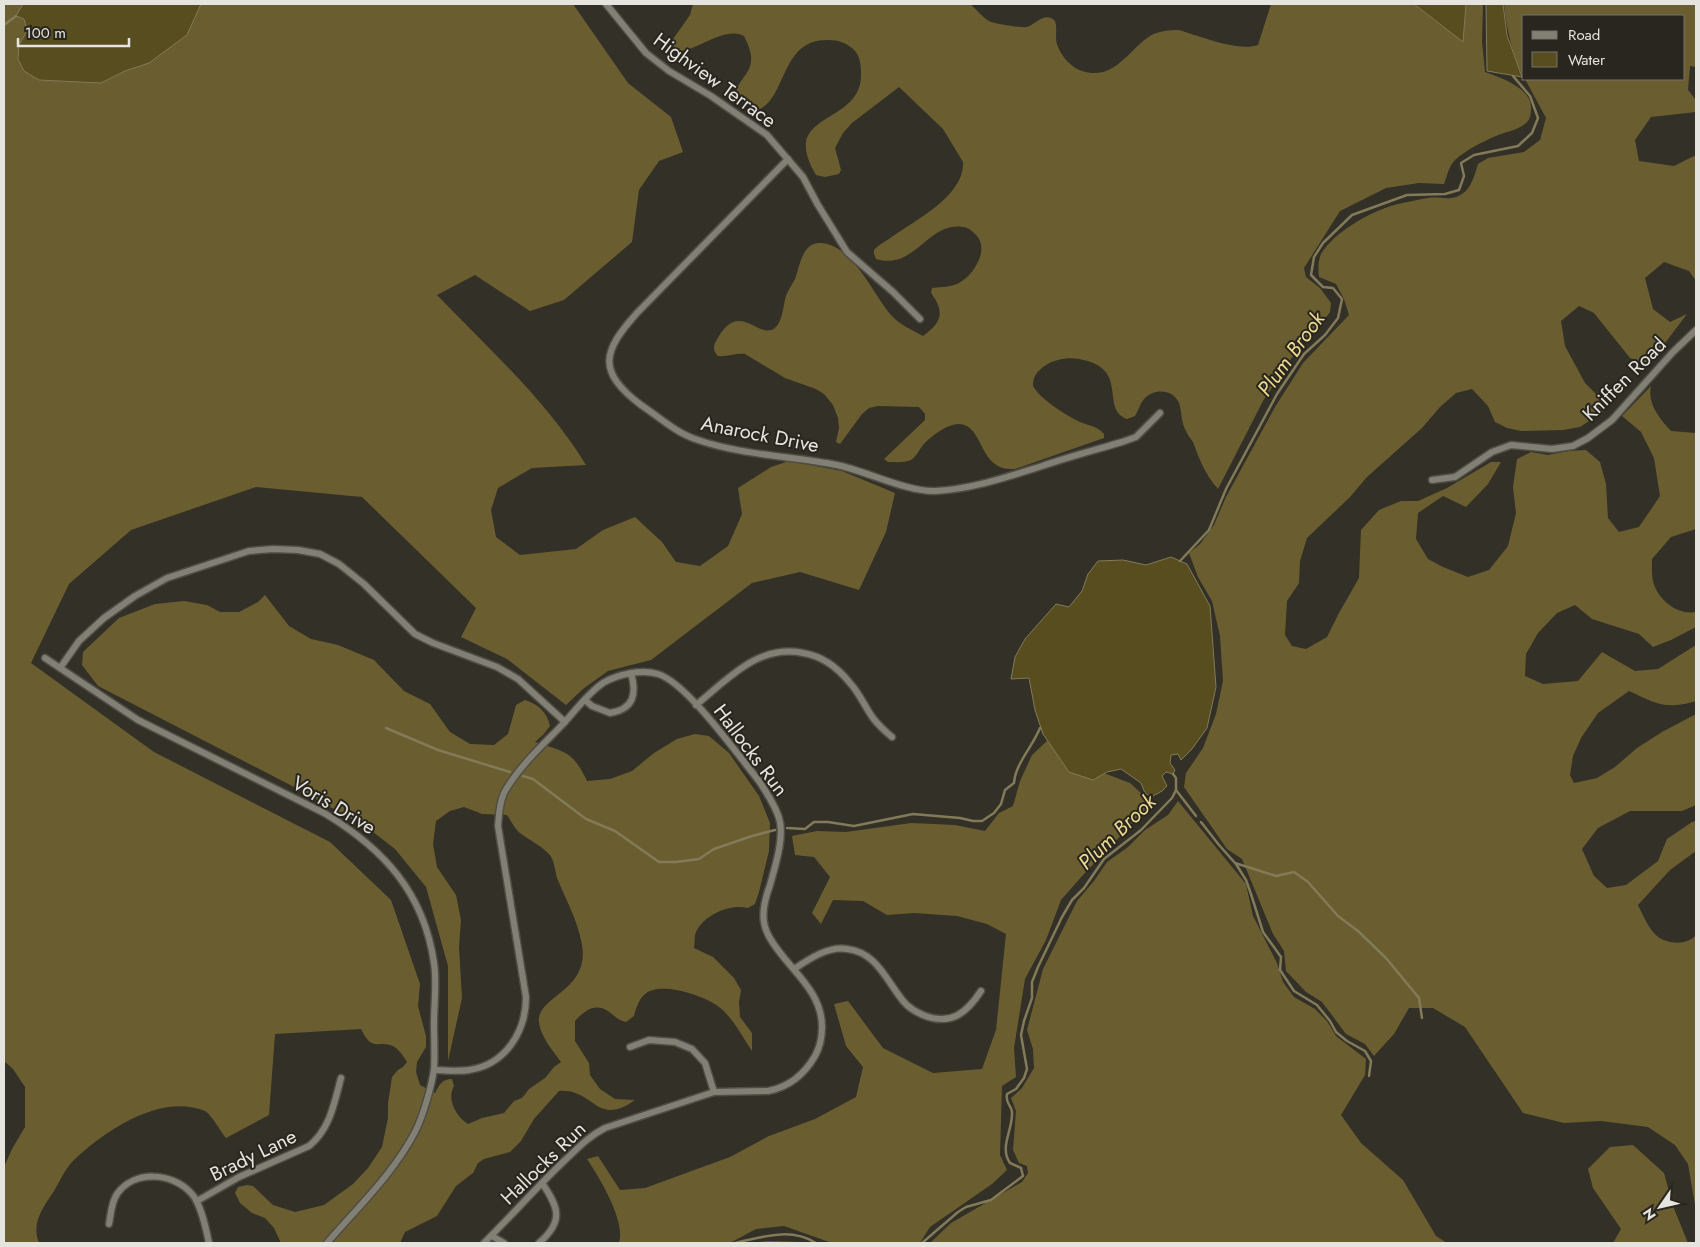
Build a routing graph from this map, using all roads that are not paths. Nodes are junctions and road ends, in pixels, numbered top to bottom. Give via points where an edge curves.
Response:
1 (606, 4) edge
2 (788, 160) junction
3 (920, 319) dead end
4 (1696, 330) edge
5 (1160, 413) dead end
6 (1432, 480) dead end
7 (45, 658) dead end
8 (60, 668) junction
9 (631, 673) junction
10 (585, 700) junction
11 (696, 705) junction
12 (565, 722) junction
13 (892, 738) dead end
14 (794, 969) junction
15 (980, 991) dead end
16 (630, 1047) dead end
17 (434, 1070) junction
18 (341, 1078) dead end
19 (714, 1092) junction
20 (542, 1183) junction
21 (197, 1202) junction
22 (110, 1224) dead end
23 (492, 1236) junction
24 (209, 1243) edge
25 (327, 1243) edge
26 (484, 1243) edge
27 (504, 1243) edge
28 (539, 1243) edge

1 - 2 street, Highview Terrace via 646,53 767,134
2 - 3 street, Highview Terrace via 803,178 847,252
2 - 5 street, Anarock Drive via 637,313 612,346 608,366 618,385 668,425 695,439 729,448 839,465 933,491 991,482 1122,442 1136,437
4 - 6 street, Kniffen Road via 1612,420 1588,438 1573,446 1552,449 1510,445 1492,452 1454,477
7 - 8 street, Voris Drive
8 - 12 street via 79,641 104,618 168,578 249,551 298,550 320,554 339,564 415,634 497,667 518,679
8 - 17 street, Voris Drive via 138,720 349,828 382,856 414,899 430,943 435,965
9 - 10 street, Hallocks Run via 603,683
9 - 10 street via 633,698 624,708 604,712
9 - 11 street, Hallocks Run via 649,672 665,677
10 - 12 street, Hallocks Run
11 - 13 street via 750,662 784,650 811,654 837,670 856,689 878,724
11 - 14 street, Hallocks Run via 759,781 779,818 780,835 764,922 773,943
12 - 17 street, Hallocks Run via 514,777 499,809 498,826 526,997 520,1032 511,1046 487,1065 468,1070
14 - 15 street via 829,950 854,950 869,957 911,1008 932,1018 957,1016 971,1005
14 - 19 street, Hallocks Run via 812,991 822,1020 821,1039 812,1061 792,1082 775,1090
16 - 19 street via 649,1040 675,1042 692,1049 705,1064
17 - 25 street, Voris Drive via 416,1130 405,1149
18 - 21 street, Brady Lane via 331,1116 315,1141 239,1177
19 - 20 street, Hallocks Run via 596,1132
20 - 23 street, Hallocks Run
20 - 28 street via 552,1199 556,1217 553,1229
21 - 22 street via 192,1193 174,1181 155,1176 138,1179 116,1195
21 - 24 street
23 - 26 street, Hallocks Run
23 - 27 street

